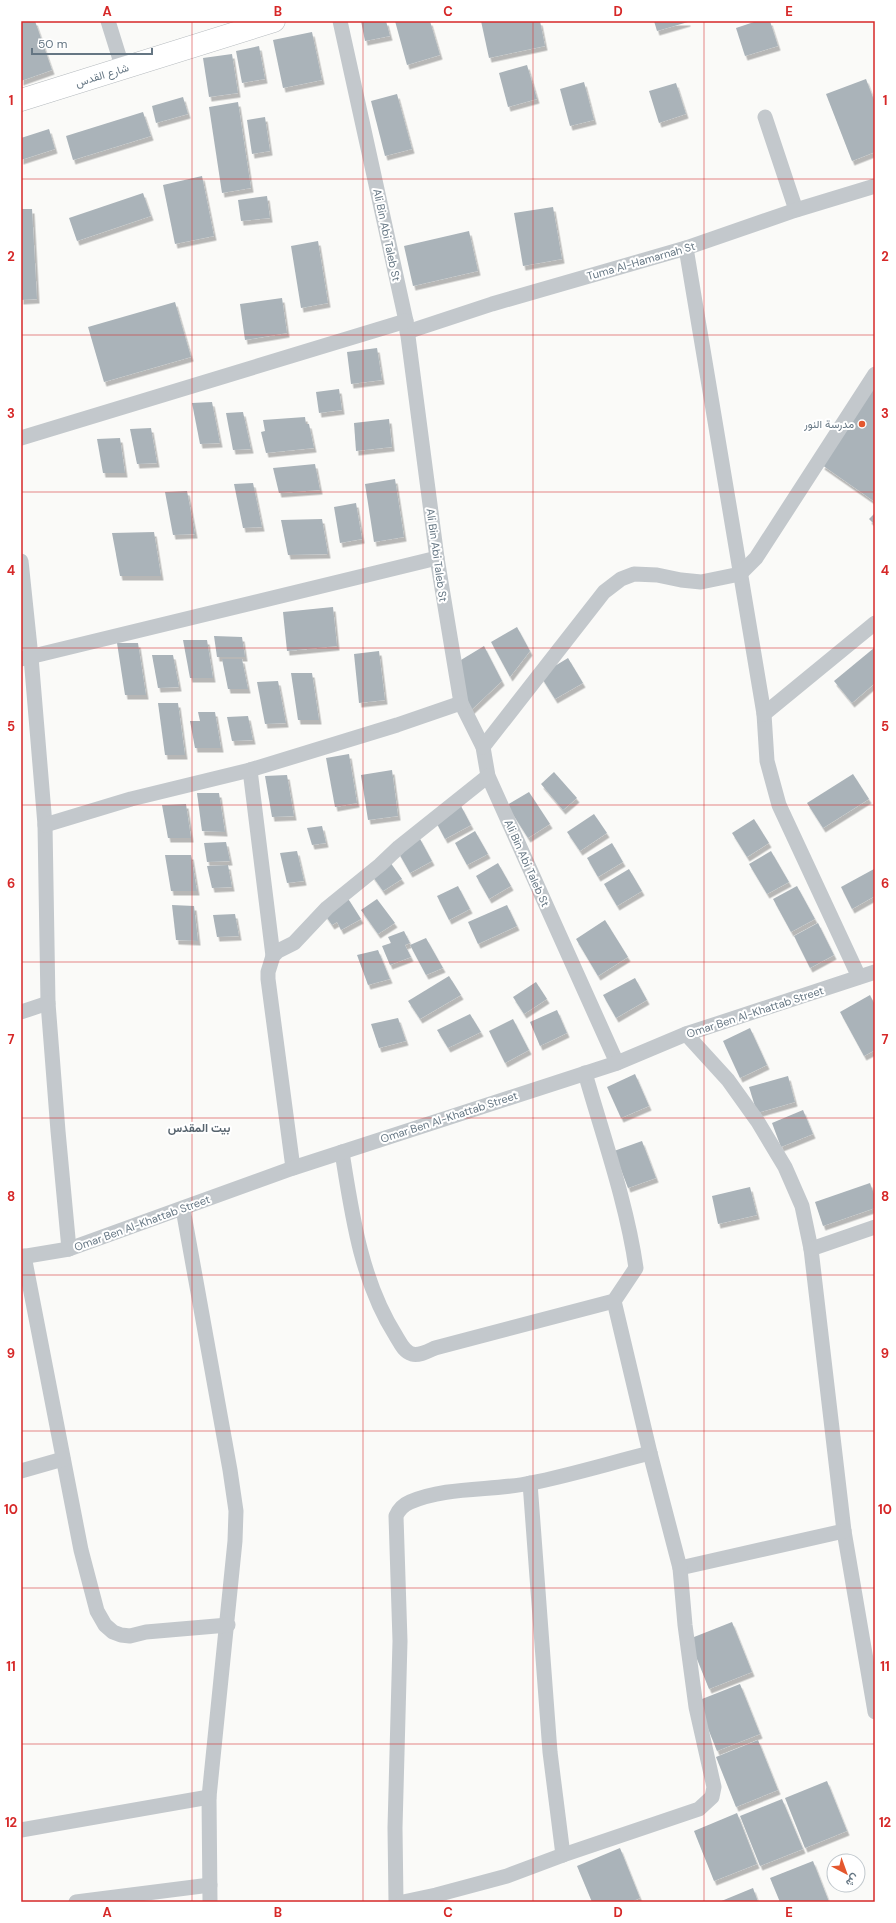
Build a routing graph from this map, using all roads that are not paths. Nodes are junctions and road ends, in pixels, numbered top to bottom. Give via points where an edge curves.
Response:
1 (108, 21) edge
2 (274, 21) edge
3 (340, 21) edge
4 (123, 69) junction
5 (21, 100) edge
6 (765, 117) dead end
7 (875, 186) edge
8 (796, 210) junction
9 (686, 248) junction
10 (406, 327) junction
11 (875, 374) edge
12 (21, 438) edge
13 (437, 558) junction
14 (21, 561) edge
15 (740, 574) junction
16 (875, 624) edge
17 (26, 658) edge
18 (461, 703) junction
19 (764, 714) junction
20 (483, 747) junction
21 (250, 770) junction
22 (488, 776) junction
23 (45, 825) junction
24 (273, 956) junction
25 (875, 972) edge
26 (859, 977) junction
27 (48, 1003) junction
28 (21, 1012) edge
29 (686, 1034) junction
30 (617, 1063) junction
31 (585, 1073) junction
32 (342, 1152) junction
33 (293, 1168) junction
34 (182, 1209) junction
35 (875, 1228) edge
36 (69, 1249) junction
37 (810, 1249) junction
38 (22, 1257) edge
39 (614, 1301) junction
40 (650, 1453) junction
41 (63, 1459) junction
42 (21, 1471) edge
43 (530, 1483) junction
44 (844, 1531) junction
45 (680, 1568) junction
46 (228, 1625) junction
47 (875, 1712) edge
48 (209, 1797) junction
49 (21, 1830) edge
50 (563, 1855) junction
51 (210, 1885) junction
52 (76, 1902) edge
53 (210, 1902) edge
54 (396, 1902) edge
55 (403, 1902) edge

1 - 4 street
2 - 4 main road, شارع القدس
3 - 10 street, Ali Bin Abi Taleb St
4 - 5 main road, شارع القدس
6 - 8 street
7 - 8 street, Tuma Al-Hamarnah St
8 - 9 street, Tuma Al-Hamarnah St
9 - 10 street, Tuma Al-Hamarnah St
9 - 15 street
10 - 12 street, Tuma Al-Hamarnah St
10 - 13 street, Ali Bin Abi Taleb St
11 - 15 street via 756,558
13 - 17 street
13 - 18 street, Ali Bin Abi Taleb St
14 - 17 street
15 - 19 street
15 - 20 street via 701,582 657,575 634,574 621,578 604,592
16 - 19 street
17 - 23 street
18 - 20 street, Ali Bin Abi Taleb St
18 - 21 street
19 - 26 street via 767,761 779,805
20 - 22 street, Ali Bin Abi Taleb St
21 - 23 street via 131,799
21 - 24 street
22 - 24 street via 327,908 294,943
22 - 30 street, Ali Bin Abi Taleb St
23 - 27 street
24 - 33 street via 268,979
25 - 26 street, Omar Ben Al-Khattab Street
26 - 29 street, Omar Ben Al-Khattab Street
27 - 28 street
27 - 36 street
29 - 30 street, Omar Ben Al-Khattab Street
29 - 37 street via 728,1080 758,1122 785,1167 802,1206
30 - 31 street, Omar Ben Al-Khattab Street
31 - 32 street, Omar Ben Al-Khattab Street
31 - 39 street via 613,1169 636,1268
32 - 33 street, Omar Ben Al-Khattab Street
32 - 39 street via 363,1262 383,1315 403,1348 412,1354 420,1354
33 - 34 street, Omar Ben Al-Khattab Street
34 - 36 street, Omar Ben Al-Khattab Street
34 - 46 street via 236,1511
35 - 37 street
36 - 38 street, Omar Ben Al-Khattab Street
37 - 44 street
38 - 41 street
39 - 40 street
40 - 43 street
40 - 45 street
41 - 42 street
41 - 46 street via 81,1550 97,1611 105,1625 113,1632 130,1636 146,1632
43 - 50 street via 550,1752
43 - 54 street via 471,1489 427,1497 404,1505 396,1516 400,1641 395,1828
44 - 45 street
44 - 47 street
45 - 50 street via 696,1707 714,1787 712,1797 699,1809
46 - 48 street
48 - 49 street
48 - 51 street
50 - 55 street via 475,1885
51 - 52 street
51 - 53 street

